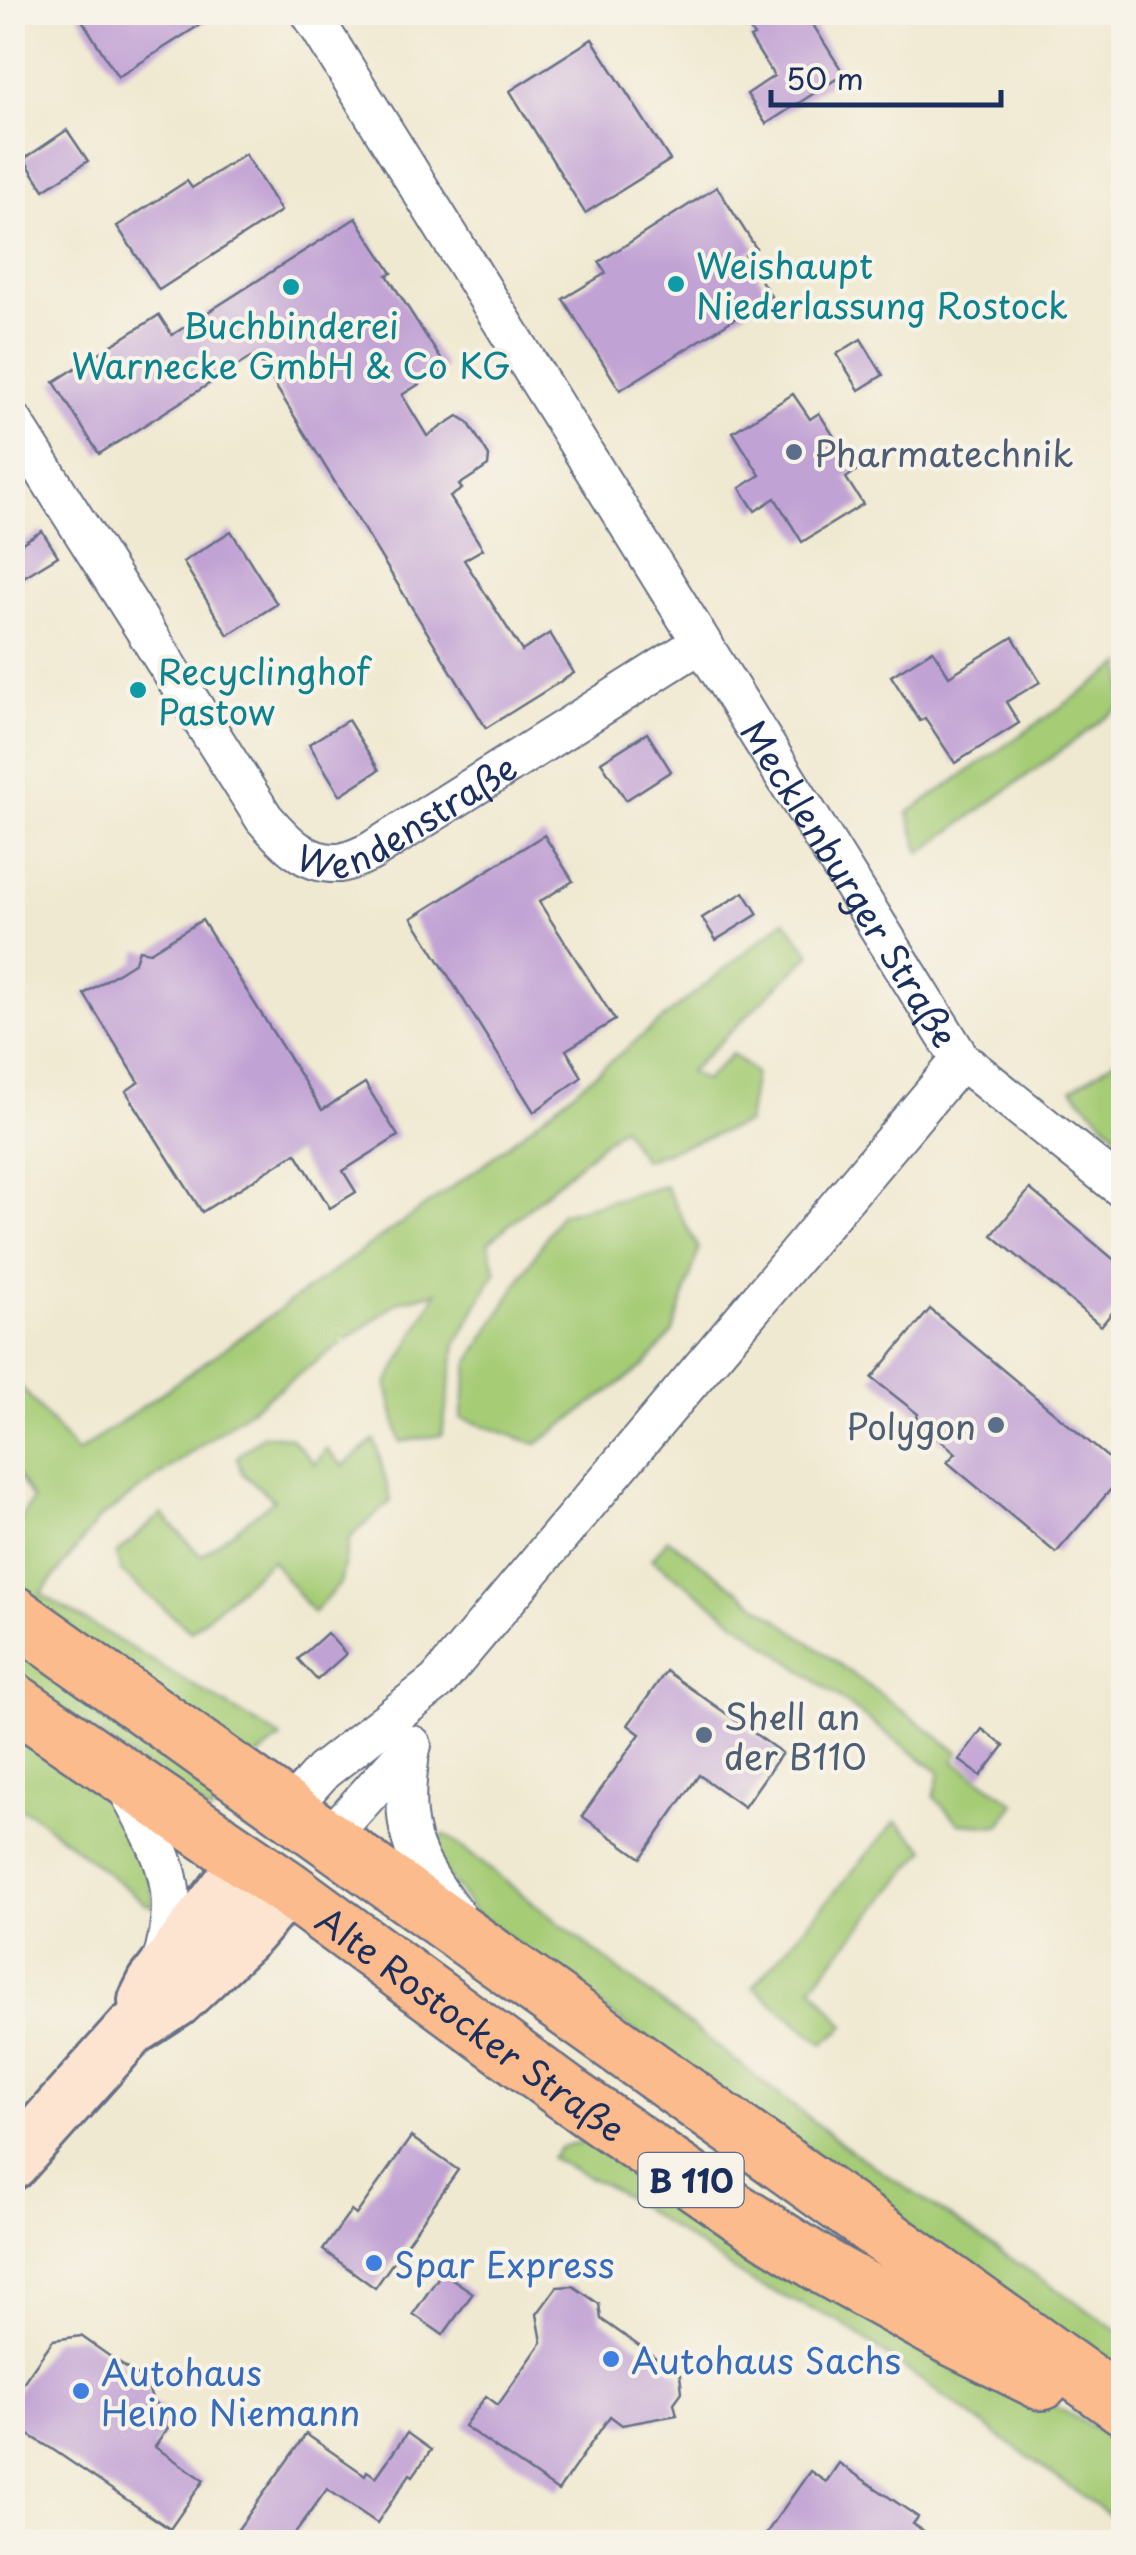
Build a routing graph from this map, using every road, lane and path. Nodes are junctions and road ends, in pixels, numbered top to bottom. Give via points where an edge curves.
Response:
1 (310, 12) edge
2 (12, 420) edge
3 (701, 643) junction
4 (961, 1060) junction
5 (1124, 1190) edge
6 (12, 1613) edge
7 (437, 1682) junction
8 (12, 1700) edge
9 (410, 1748) junction
10 (118, 1772) junction
11 (308, 1824) junction
12 (267, 1875) junction
13 (481, 1949) junction
14 (154, 1983) junction
15 (132, 2030) junction
16 (12, 2163) edge
17 (1124, 2408) edge
18 (1124, 2426) edge

1 - 3 street, Mecklenburger Straße
2 - 3 street, Wendenstraße via 264,818 289,846 314,860 341,863 370,852
3 - 4 street, Mecklenburger Straße
4 - 5 street
4 - 7 street, Mecklenburger Straße
6 - 11 main road, B 110
7 - 9 street, Mecklenburger Straße
7 - 11 street, Mecklenburger Straße via 323,1771
8 - 10 main road, B 110
9 - 11 street, Mecklenburger Straße
9 - 13 street via 405,1812 416,1856
10 - 12 main road, B 110
10 - 14 street via 163,1856 172,1896 167,1946
11 - 12 main road
11 - 13 main road, Alte Rostocker Straße / B 110
12 - 14 street
12 - 15 street via 248,1932 176,2001
12 - 18 main road, Alte Rostocker Straße / B 110 via 740,2214 945,2334
13 - 17 main road, Alte Rostocker Straße / B 110
14 - 15 street
15 - 16 street

